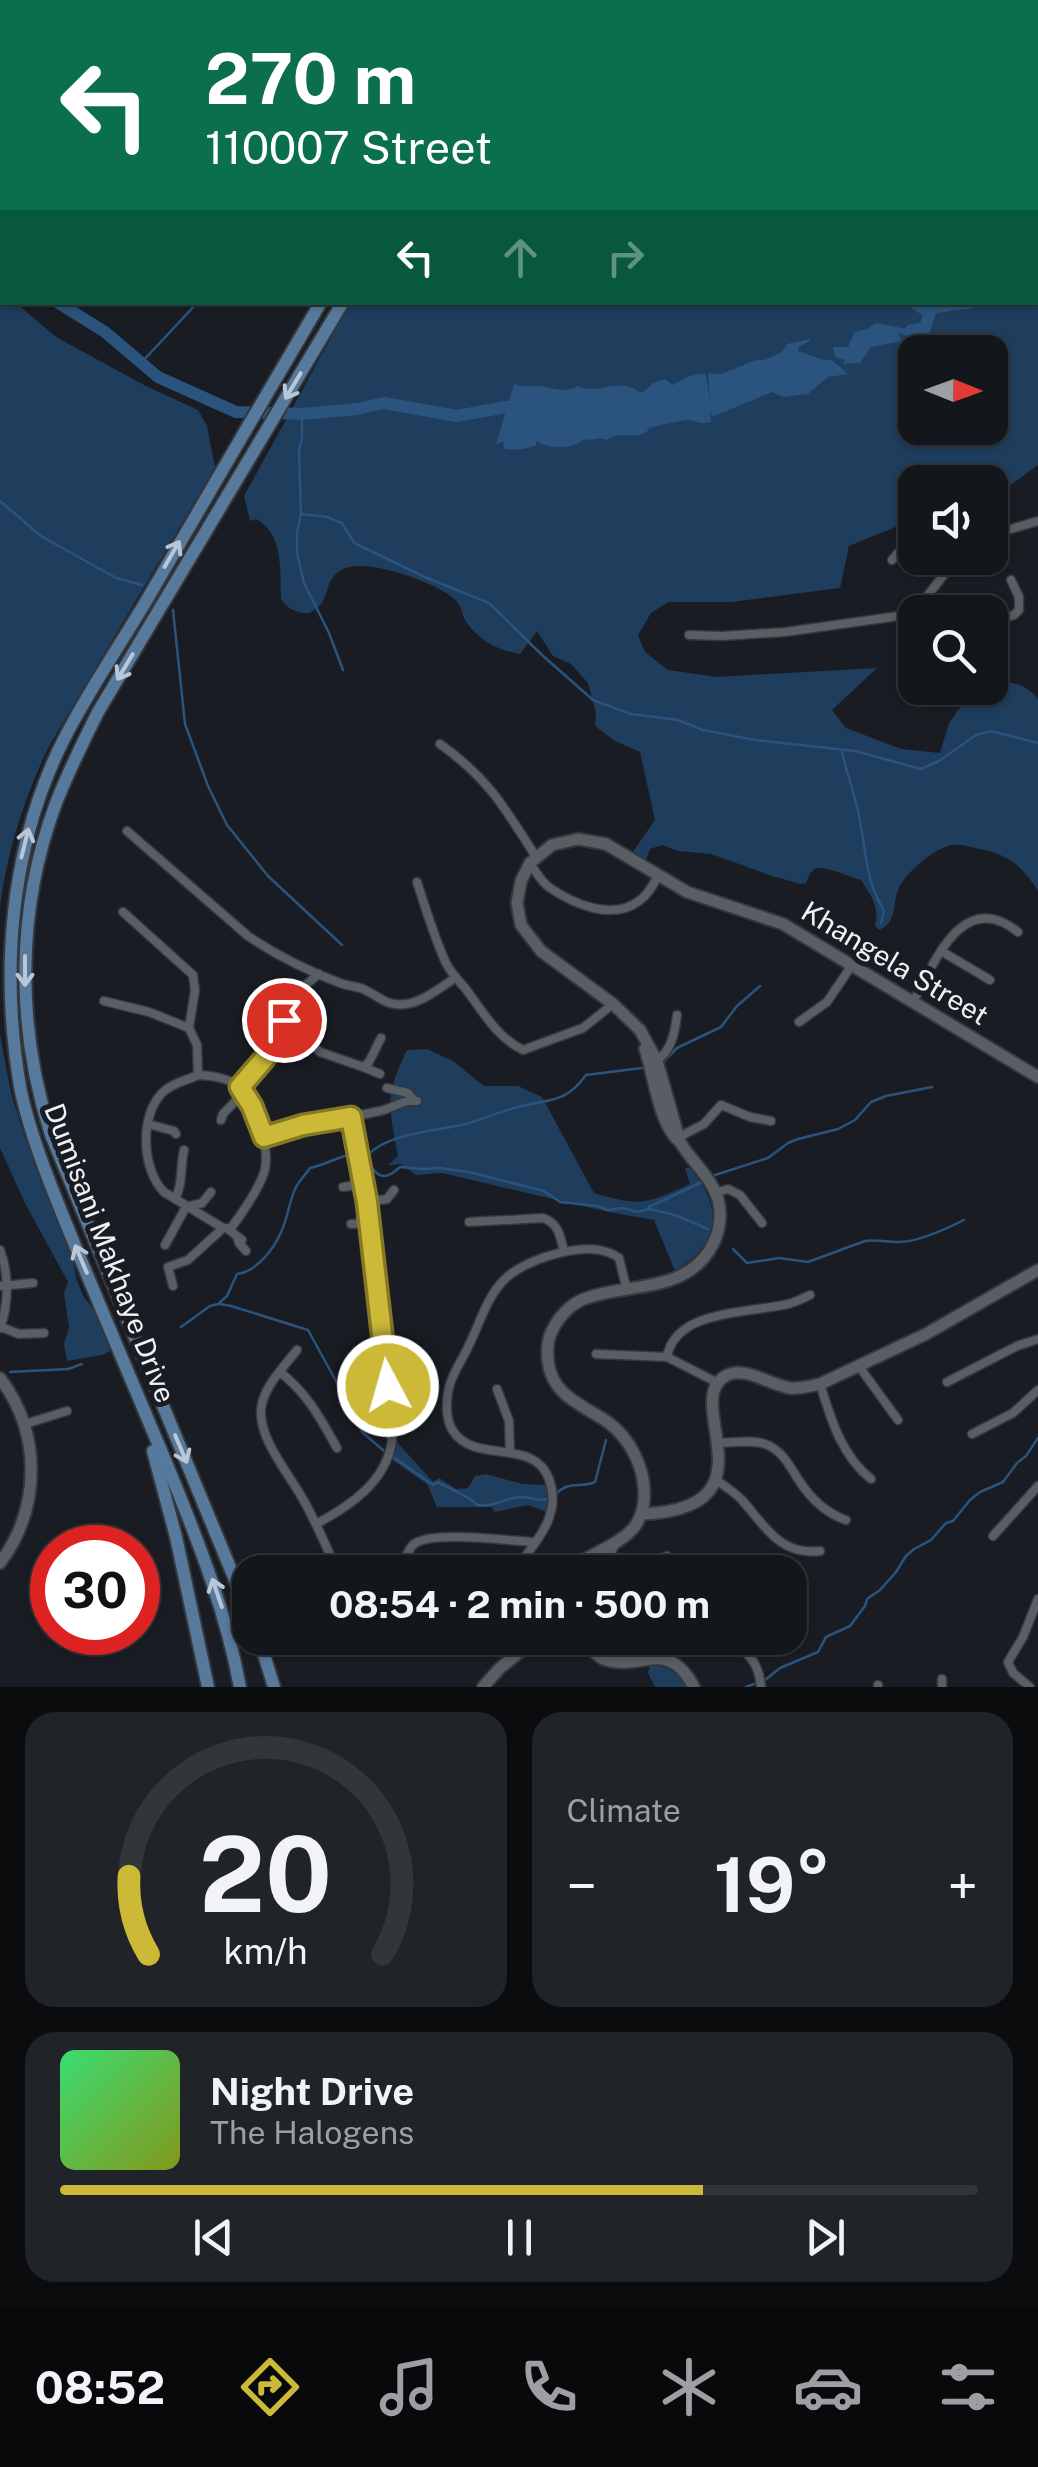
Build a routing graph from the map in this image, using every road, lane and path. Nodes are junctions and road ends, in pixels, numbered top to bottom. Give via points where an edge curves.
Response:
1 (319, 305) edge
2 (341, 305) edge
3 (1038, 520) edge
4 (1008, 529) edge
5 (898, 552) edge
6 (892, 560) dead end
7 (1011, 580) dead end
8 (898, 616) edge
9 (1008, 617) edge
10 (689, 635) dead end
11 (440, 744) dead end
12 (127, 832) dead end
13 (533, 860) junction
14 (658, 876) junction
15 (417, 882) dead end
16 (123, 912) dead end
17 (1018, 932) dead end
18 (941, 951) junction
19 (852, 965) junction
20 (319, 974) junction
21 (455, 978) junction
22 (990, 980) dead end
23 (104, 1001) dead end
24 (913, 1002) junction
25 (613, 1004) junction
26 (677, 1015) dead end
27 (284, 1020) junction
28 (799, 1022) dead end
29 (189, 1028) junction
30 (381, 1038) dead end
31 (653, 1062) junction
32 (362, 1067) junction
33 (380, 1074) dead end
34 (198, 1075) junction
35 (1038, 1077) edge
36 (387, 1088) dead end
37 (242, 1090) junction
38 (351, 1117) junction
39 (221, 1120) dead end
40 (771, 1121) dead end
41 (148, 1124) junction
42 (176, 1134) dead end
43 (264, 1137) junction
44 (678, 1139) junction
45 (184, 1150) dead end
46 (364, 1184) junction
47 (343, 1187) dead end
48 (394, 1190) dead end
49 (210, 1192) dead end
50 (715, 1193) junction
51 (175, 1199) junction
52 (367, 1202) junction
53 (186, 1207) junction
54 (470, 1222) dead end
55 (370, 1223) junction
56 (762, 1223) dead end
57 (351, 1224) dead end
58 (225, 1228) junction
59 (165, 1245) dead end
60 (0, 1250) edge
61 (246, 1250) dead end
62 (564, 1252) junction
63 (1038, 1270) edge
64 (33, 1282) dead end
65 (3, 1286) edge
66 (173, 1286) dead end
67 (627, 1290) junction
68 (810, 1296) dead end
69 (0, 1328) edge
70 (44, 1332) dead end
71 (1038, 1339) edge
72 (297, 1350) dead end
73 (596, 1354) dead end
74 (667, 1357) junction
75 (858, 1365) junction
76 (280, 1372) junction
77 (0, 1378) edge
78 (947, 1382) dead end
79 (718, 1383) junction
80 (820, 1384) junction
81 (497, 1388) dead end
82 (136, 1390) junction
83 (1038, 1390) edge
84 (66, 1412) dead end
85 (898, 1420) dead end
86 (25, 1424) junction
87 (972, 1434) dead end
88 (717, 1443) junction
89 (337, 1448) dead end
90 (510, 1452) junction
91 (871, 1479) dead end
92 (716, 1480) junction
93 (1038, 1486) edge
94 (642, 1514) junction
95 (846, 1520) dead end
96 (316, 1524) junction
97 (993, 1536) dead end
98 (534, 1542) junction
99 (615, 1542) junction
100 (820, 1551) dead end
101 (330, 1555) edge
102 (408, 1555) edge
103 (525, 1555) edge
104 (589, 1555) edge
105 (610, 1555) edge
106 (0, 1564) edge
107 (232, 1572) edge
108 (1038, 1599) edge
109 (264, 1655) edge
110 (516, 1655) edge
111 (597, 1655) edge
112 (750, 1655) edge
113 (208, 1687) edge
114 (240, 1687) edge
115 (274, 1687) edge
116 (483, 1687) edge
117 (694, 1687) edge
118 (760, 1687) edge
119 (1030, 1687) edge

82 -> 1 main road, Dumisani Makhaye Drive via 28,1122 9,1019 16,878 49,770 86,697
2 -> 107 main road, Dumisani Makhaye Drive via 98,712 49,823 27,935 27,1024 51,1134
3 - 4 street
5 - 6 street
7 - 9 street via 1020,610
8 - 10 street via 785,632
11 - 13 street via 488,785
12 - 20 street via 248,936
13 - 14 street, Khangela Street via 565,840 592,840
13 - 14 street via 552,889 598,909 639,902
13 - 25 street via 517,903 526,934
14 - 19 street, Khangela Street via 782,924
15 - 21 street
16 - 29 street via 193,975
17 - 18 street via 998,921 973,921
18 - 22 street
18 - 24 street
19 - 24 street, Khangela Street
19 - 28 street via 827,1002
20 - 21 street via 403,1005
20 - 27 street via 298,991
21 - 25 street via 498,1032 523,1050 583,1028
23 - 29 street
24 - 35 street, Khangela Street
25 - 31 street
26 - 31 street via 664,1056
27 - 32 street via 320,1052
27 - 37 street
29 - 34 street
30 - 32 street
31 - 44 street via 662,1112
32 - 33 street
34 - 37 street
34 - 41 street via 163,1092
36 - 38 street via 415,1100
37 - 39 street
37 - 43 street
38 - 43 street
38 - 46 street
40 - 44 street via 722,1105
41 - 42 street
41 - 51 street via 152,1175
43 - 58 street via 264,1174
44 - 50 street
45 - 51 street
46 - 47 street
46 - 52 street
48 - 52 street via 387,1199
49 - 53 street via 199,1205
50 - 56 street via 738,1193
50 - 67 street via 720,1220 708,1254 680,1276
51 - 53 street
52 - 55 street
53 - 58 street
53 - 59 street
54 - 62 street via 550,1220
55 - 57 street
55 - 96 street via 391,1449 364,1494
58 - 61 street
58 - 66 street via 198,1254 168,1267
60 - 65 street
62 - 67 street via 613,1254
62 - 90 street via 506,1278 449,1387 448,1423 463,1443
63 - 75 street
64 - 65 street
65 - 69 street
67 - 94 street via 573,1305 551,1332 547,1356 567,1398 609,1423 637,1458
68 - 74 street via 690,1326 672,1338
69 - 70 street
71 - 78 street
72 - 76 street
73 - 74 street
74 - 79 street
75 - 80 street
75 - 85 street
76 - 89 street via 307,1398
76 - 96 street via 264,1397 263,1430
77 - 86 street
79 - 80 street via 745,1373 791,1388
79 - 88 street
80 - 91 street via 840,1438
81 - 90 street via 509,1421
82 - 113 main road
114 -> 82 main road, Dumisani Makhaye Drive via 218,1596
83 - 87 street via 1013,1414
84 - 86 street
86 - 106 street via 32,1473 28,1502
88 - 92 street
88 - 95 street via 771,1446 826,1512
90 - 98 street via 534,1459 550,1481 553,1512
92 - 94 street via 696,1502
92 - 100 street via 790,1548
93 - 97 street
94 - 99 street
96 - 101 street
98 - 102 street via 424,1539
98 - 103 street
99 - 104 street
99 - 105 street
108 - 119 street via 1009,1664
109 - 115 main road
110 - 116 street
111 - 117 street via 668,1660
112 - 118 street

